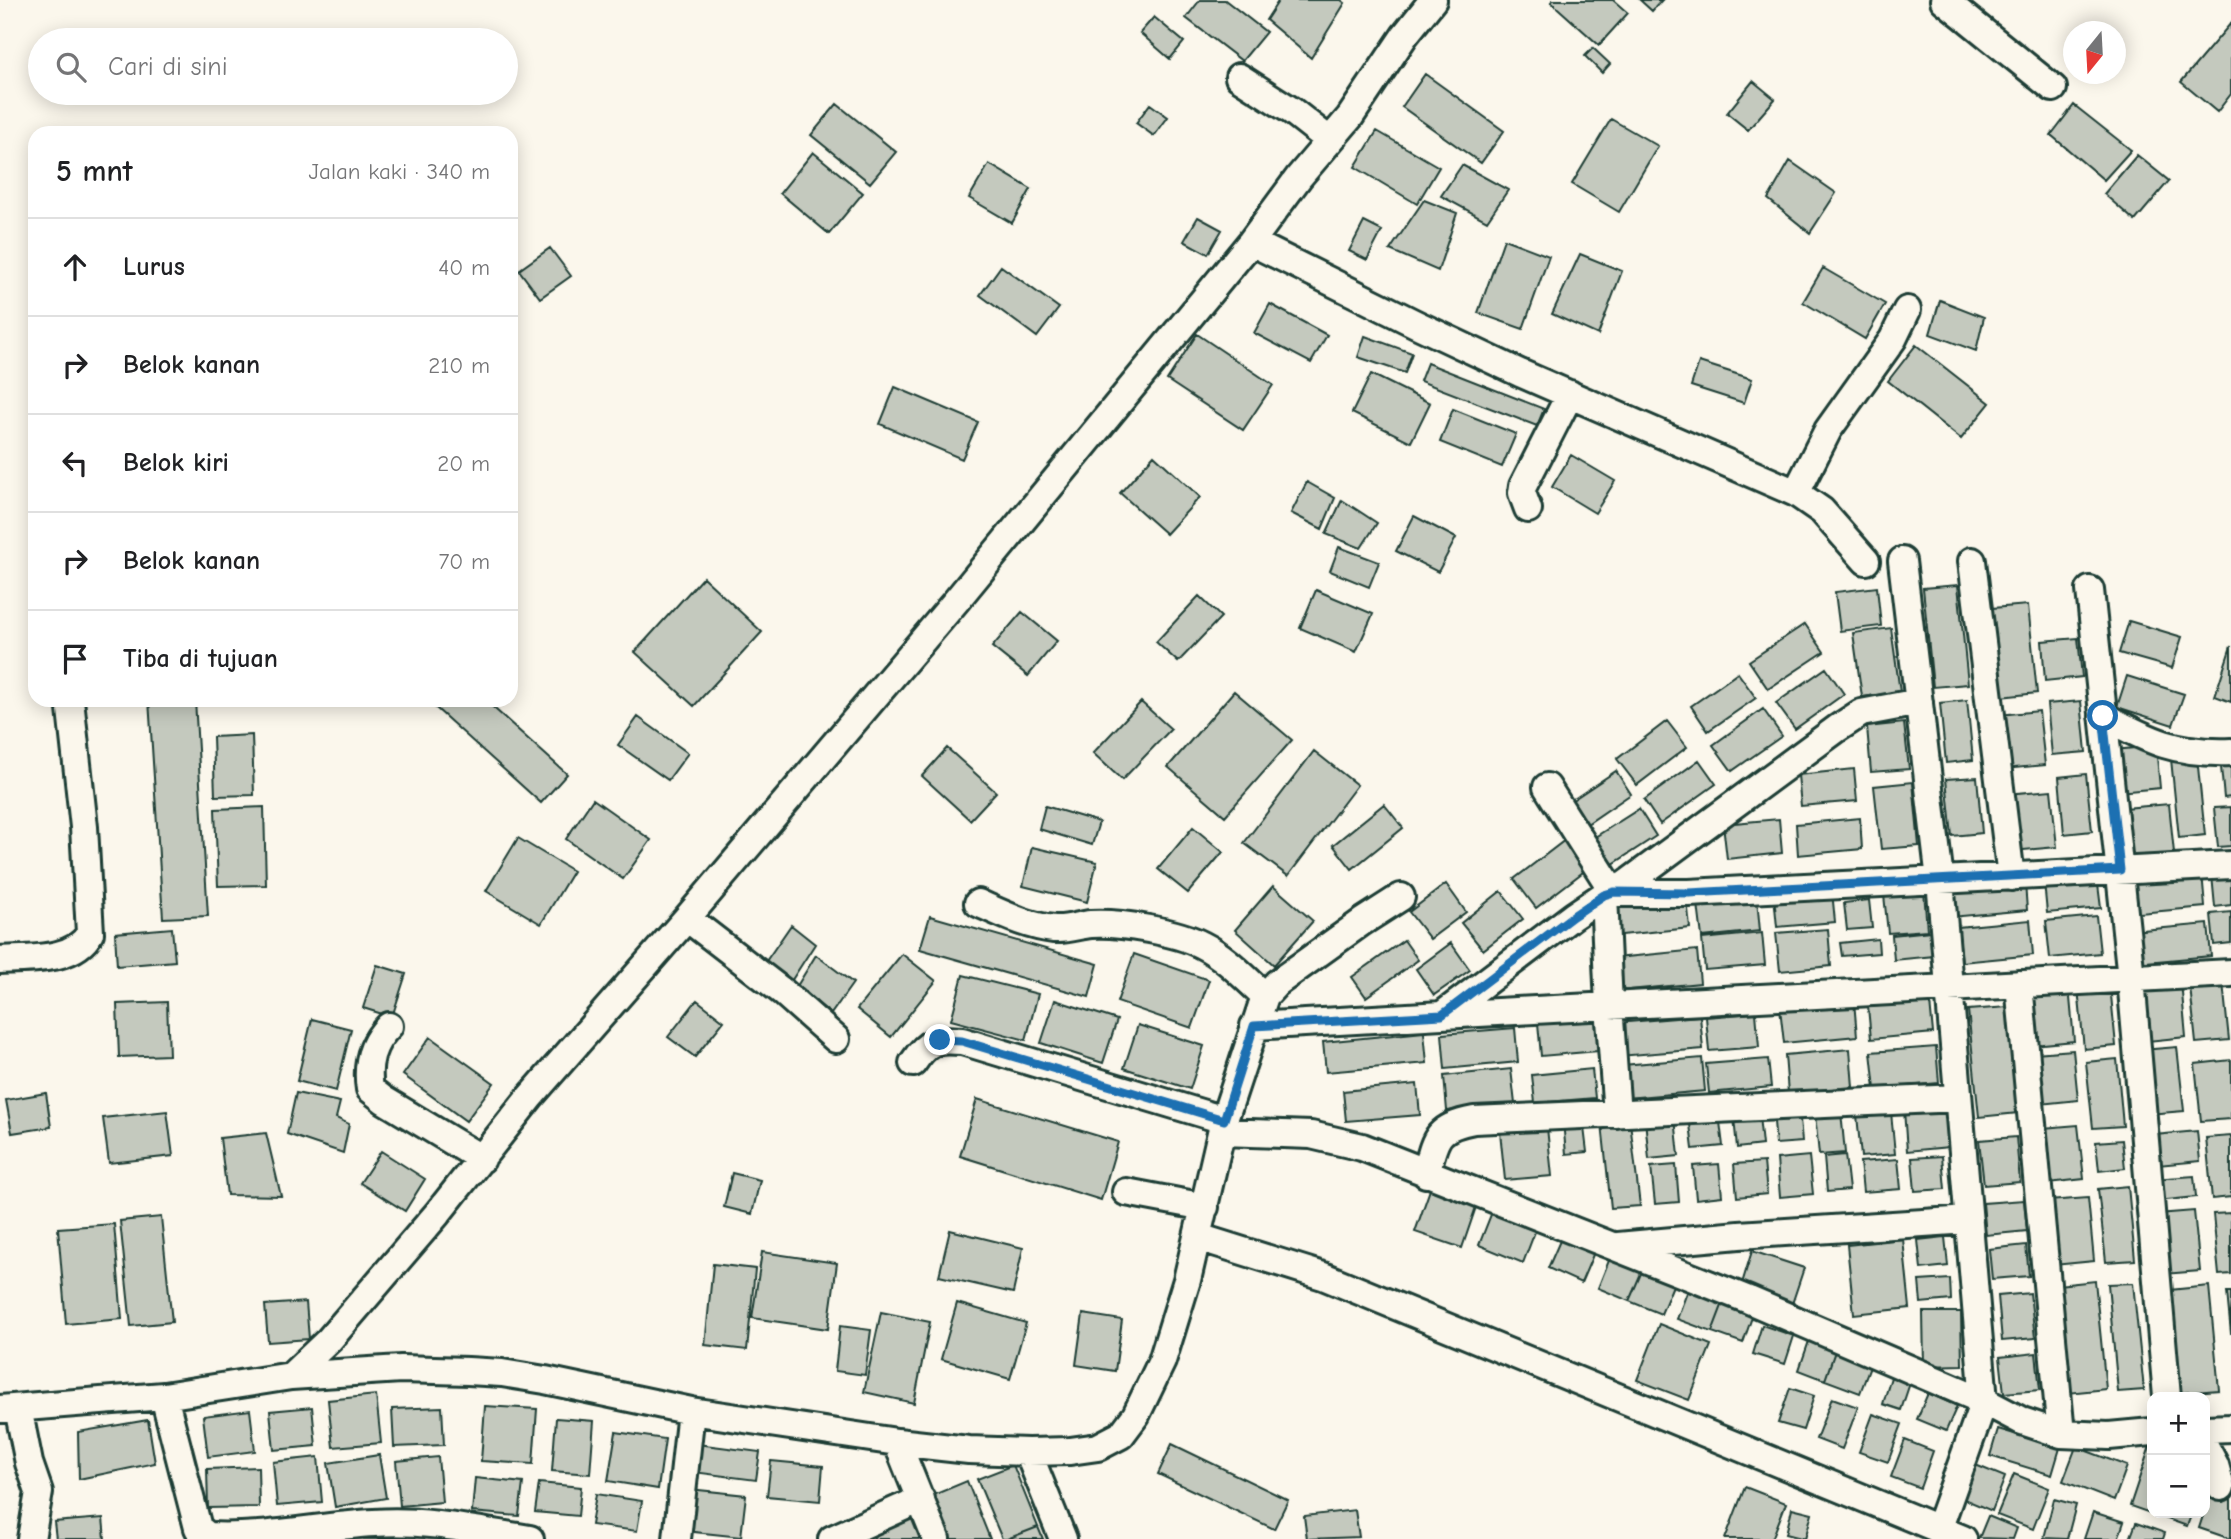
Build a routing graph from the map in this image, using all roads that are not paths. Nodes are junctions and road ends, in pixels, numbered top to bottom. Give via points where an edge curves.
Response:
1 (1433, 0) edge
2 (1944, 0) edge
3 (1239, 77) dead end
4 (2053, 88) dead end
5 (1329, 140) junction
6 (1251, 242) junction
7 (1907, 310) dead end
8 (1570, 394) junction
9 (1796, 493) junction
10 (1528, 509) dead end
11 (1866, 561) dead end
12 (1902, 561) dead end
13 (1972, 561) dead end
14 (2090, 590) dead end
15 (1919, 702) junction
16 (72, 707) edge
17 (2103, 716) junction
18 (2231, 752) edge
19 (1547, 787) dead end
20 (2231, 865) edge
21 (2120, 870) junction
22 (2011, 877) junction
23 (1940, 880) junction
24 (1609, 894) junction
25 (1401, 897) dead end
26 (978, 903) dead end
27 (687, 918) junction
28 (0, 960) edge
29 (2231, 972) edge
30 (2131, 978) junction
31 (2019, 984) junction
32 (1948, 987) junction
33 (1265, 996) junction
34 (1609, 1006) junction
35 (1442, 1015) junction
36 (389, 1026) dead end
37 (1254, 1026) junction
38 (836, 1039) dead end
39 (913, 1063) dead end
40 (1958, 1098) junction
41 (1617, 1114) junction
42 (1223, 1126) junction
43 (482, 1159) junction
44 (1426, 1174) junction
45 (1126, 1192) dead end
46 (1205, 1207) junction
47 (1969, 1220) junction
48 (1198, 1237) junction
49 (1613, 1247) junction
50 (291, 1376) junction
51 (2168, 1392) edge
52 (164, 1396) junction
53 (1984, 1401) junction
54 (9, 1408) edge
55 (691, 1411) junction
56 (2231, 1428) edge
57 (2210, 1429) edge
58 (2147, 1432) edge
59 (2062, 1434) junction
60 (897, 1442) junction
61 (1028, 1452) junction
62 (2210, 1455) edge
63 (2221, 1487) dead end
64 (921, 1499) junction
65 (1951, 1534) edge
66 (278, 1537) edge
67 (31, 1539) edge
68 (530, 1539) edge
69 (677, 1539) edge
70 (832, 1539) edge
71 (936, 1539) edge
72 (1063, 1539) edge

1 - 5 street
2 - 4 street
3 - 5 street
5 - 6 street
6 - 8 street via 1427,330
6 - 27 street
7 - 9 street via 1893,339 1828,430
8 - 9 street
8 - 10 street via 1523,486
9 - 11 street via 1822,511
12 - 15 street
13 - 22 street
14 - 17 street
15 - 23 street
15 - 24 street via 1861,713
16 - 28 street via 85,827 90,933 85,942 68,952
17 - 18 street via 2175,749
17 - 21 street
19 - 24 street
20 - 21 street
21 - 22 street
21 - 30 street
22 - 23 street
23 - 24 street
23 - 32 street
24 - 34 street
24 - 35 street
25 - 33 street
26 - 33 street via 1030,925 1056,929 1091,924 1166,931 1221,956
27 - 38 street
27 - 43 street via 530,1097
29 - 30 street
30 - 31 street
30 - 51 street
31 - 32 street
31 - 59 street
32 - 34 street
32 - 40 street
33 - 37 street
34 - 35 street
34 - 41 street
35 - 37 street
36 - 43 street via 373,1045 370,1089
37 - 42 street
39 - 42 street via 923,1047 940,1040 962,1041
40 - 41 street
40 - 47 street
41 - 44 street via 1456,1123 1435,1139
42 - 44 street via 1311,1135 1362,1147
42 - 46 street
43 - 50 street via 329,1340
44 - 49 street
45 - 46 street
46 - 48 street
47 - 49 street
47 - 53 street
48 - 61 street via 1162,1361 1136,1415 1121,1434 1098,1447
48 - 65 street via 1323,1276
49 - 53 street
50 - 52 street
50 - 55 street via 401,1369 502,1373
52 - 54 street
52 - 66 street via 198,1528 218,1538
53 - 59 street via 2022,1421
53 - 65 street
54 - 67 street via 39,1492
55 - 60 street
55 - 69 street
56 - 57 street
58 - 59 street
60 - 61 street
60 - 64 street
61 - 72 street
62 - 63 street
64 - 70 street
64 - 71 street
66 - 68 street via 375,1522 433,1523

